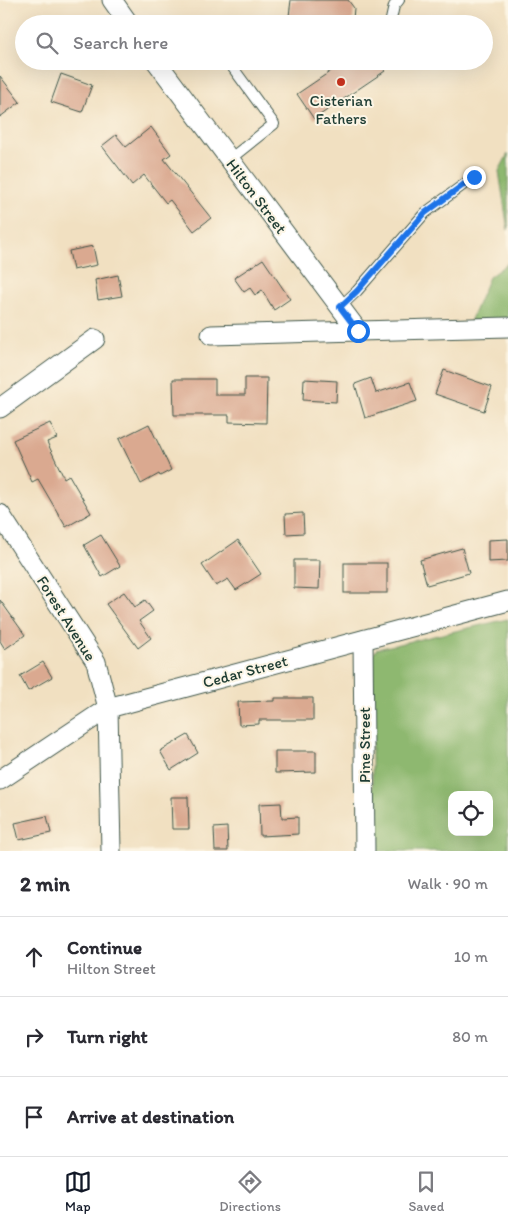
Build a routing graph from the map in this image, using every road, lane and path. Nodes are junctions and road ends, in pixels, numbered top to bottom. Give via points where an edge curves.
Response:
1 (112, 0) edge
2 (399, 0) edge
3 (123, 15) edge
4 (392, 15) edge
5 (165, 70) edge
6 (235, 70) edge
7 (230, 159) junction
8 (474, 177) dead end
9 (340, 307) junction
10 (508, 327) edge
11 (358, 331) junction
12 (211, 335) dead end
13 (95, 339) dead end
14 (0, 408) edge
15 (0, 514) edge
16 (508, 601) edge
17 (363, 640) junction
18 (108, 708) junction
19 (0, 780) edge
20 (111, 851) edge
21 (364, 851) edge

1 - 3 street
2 - 4 lane
5 - 7 street, Hilton Street
6 - 7 lane via 274,124
7 - 9 street, Hilton Street
8 - 9 lane via 425,213
9 - 11 street, Hilton Street
10 - 11 street
11 - 12 street
13 - 14 street
15 - 18 street, Forest Avenue via 96,662
16 - 17 street, Cedar Street
17 - 18 street, Cedar Street
17 - 21 street, Pine Street
18 - 19 street, Cedar Street
18 - 20 street, Forest Avenue

